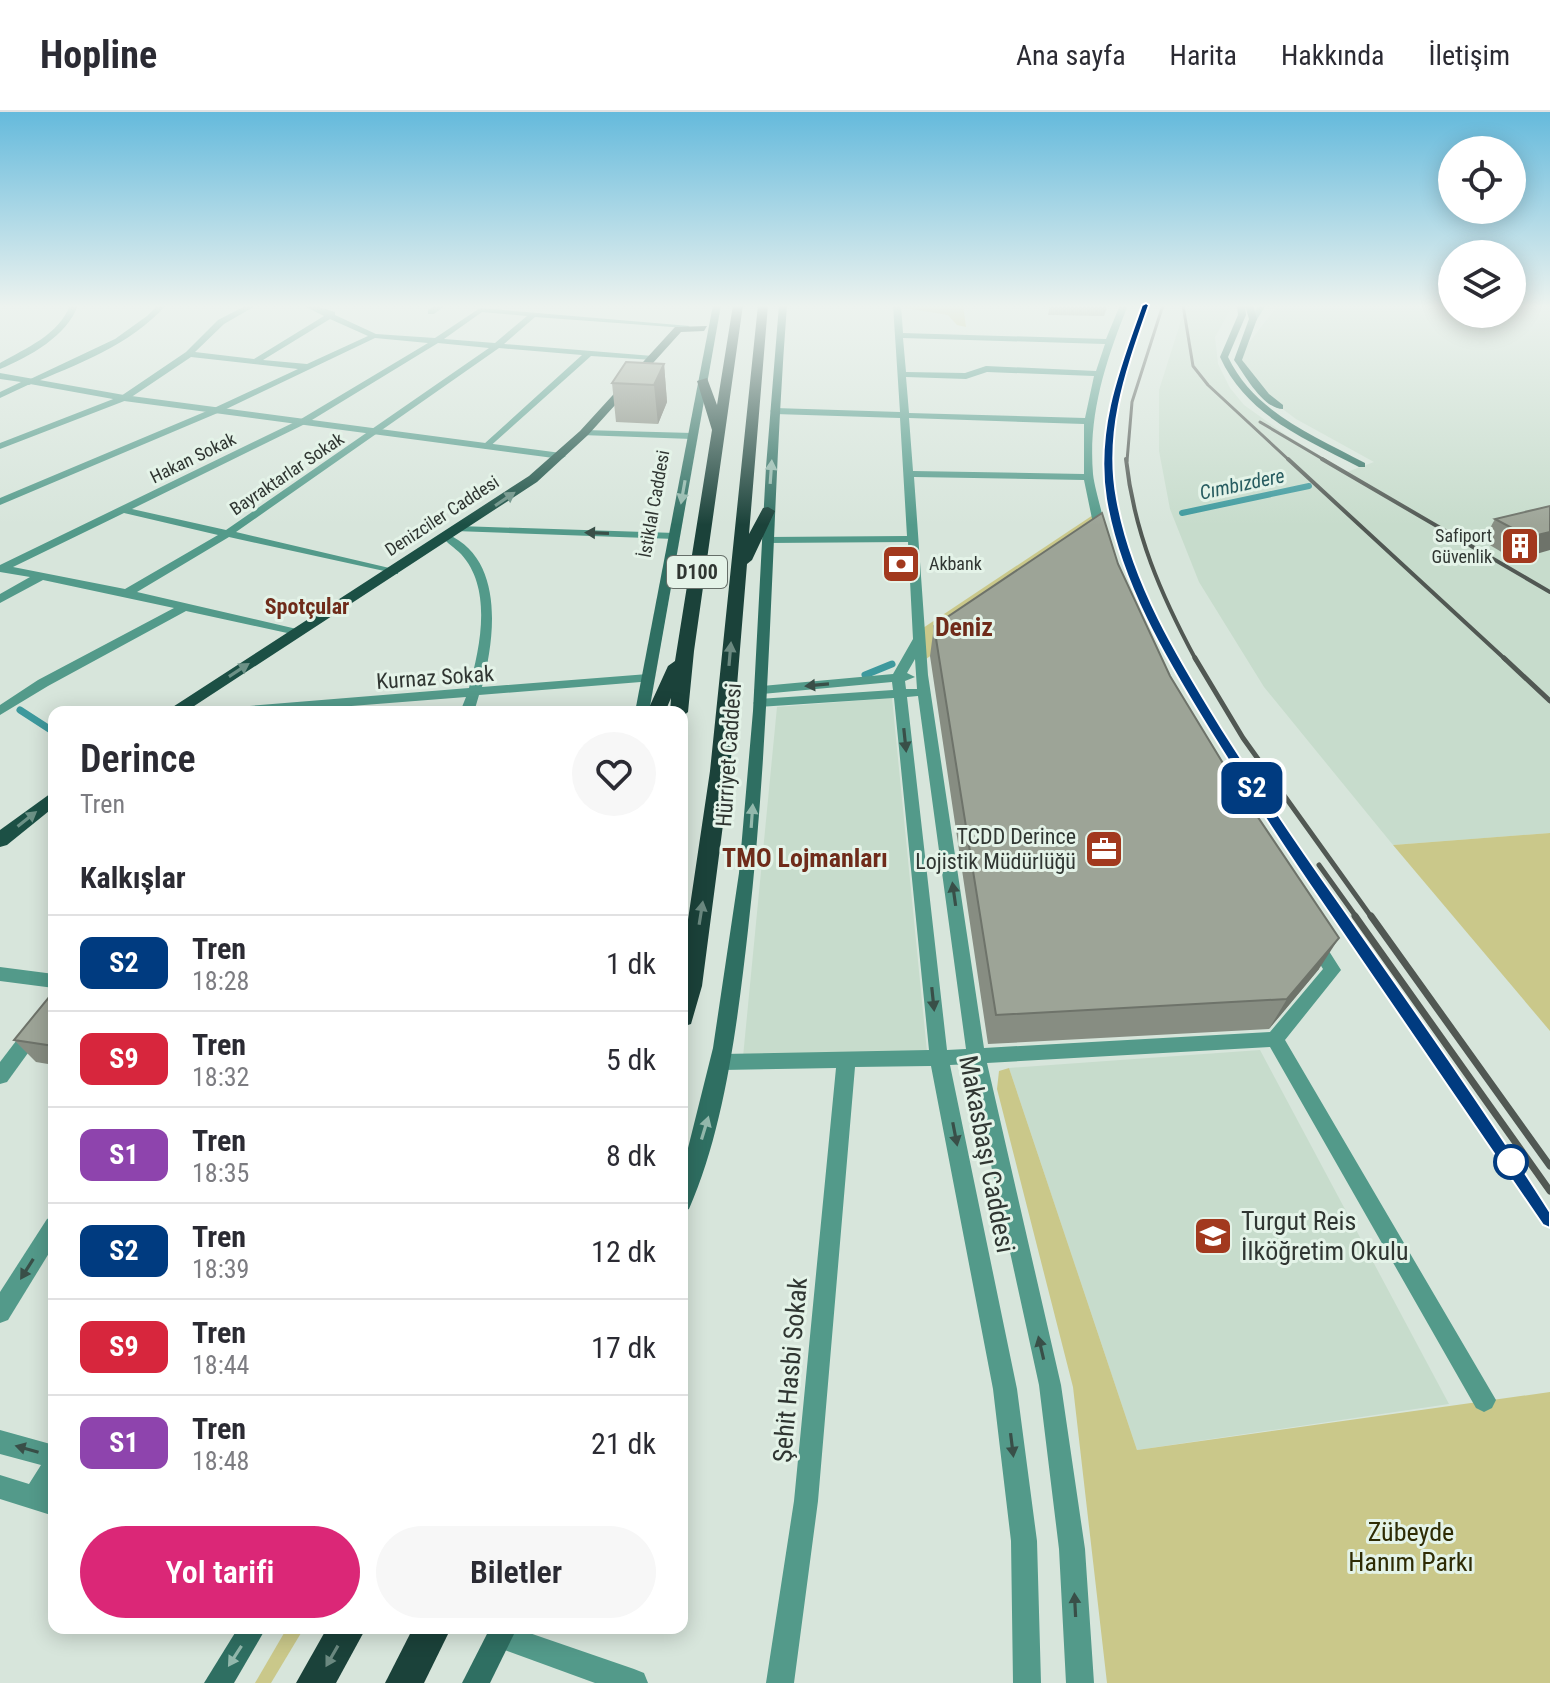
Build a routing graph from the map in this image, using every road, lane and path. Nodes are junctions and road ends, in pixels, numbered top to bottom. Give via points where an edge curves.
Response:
1 (9, 378) edge
2 (36, 378) edge
3 (153, 378) edge
4 (285, 378) edge
5 (375, 378) edge
6 (451, 378) edge
7 (561, 378) edge
8 (634, 378) edge
9 (727, 378) edge
10 (756, 378) edge
11 (776, 378) edge
12 (787, 378) edge
13 (901, 378) edge
14 (1096, 378) edge
15 (1234, 378) edge
16 (1252, 378) edge
17 (703, 381) joint
18 (26, 383) junction
19 (775, 394) junction
20 (0, 395) edge
21 (124, 398) junction
22 (217, 410) junction
23 (775, 411) junction
24 (905, 415) junction
25 (304, 421) junction
26 (1087, 421) junction
27 (378, 430) junction
28 (719, 432) junction
29 (584, 433) junction
30 (692, 436) junction
31 (0, 446) edge
32 (487, 446) junction
33 (561, 456) junction
34 (1375, 462) dead end
35 (1362, 465) dead end
36 (907, 474) junction
37 (1089, 477) junction
38 (0, 502) edge
39 (125, 510) junction
40 (768, 511) junction
41 (453, 533) junction
42 (227, 534) junction
43 (675, 536) junction
44 (911, 539) junction
45 (767, 540) junction
46 (1105, 553) edge
47 (0, 568) edge
48 (394, 572) junction
49 (738, 572) junction
50 (41, 576) junction
51 (127, 593) junction
52 (0, 599) edge
53 (184, 607) junction
54 (297, 633) junction
55 (918, 639) junction
56 (685, 651) junction
57 (648, 678) junction
58 (924, 684) junction
59 (899, 686) junction
60 (474, 694) junction
61 (760, 697) junction
62 (182, 706) edge
63 (307, 706) edge
64 (469, 706) edge
65 (643, 706) edge
66 (659, 706) edge
67 (680, 706) edge
68 (0, 711) edge
69 (48, 802) edge
70 (0, 840) edge
71 (1307, 930) edge
72 (0, 974) edge
73 (48, 980) edge
74 (688, 988) edge
75 (48, 1012) edge
76 (1275, 1039) junction
77 (976, 1055) junction
78 (939, 1058) junction
79 (846, 1060) junction
80 (722, 1062) junction
81 (0, 1076) edge
82 (688, 1183) edge
83 (48, 1236) edge
84 (0, 1312) edge
85 (1484, 1400) dead end
86 (0, 1442) edge
87 (48, 1455) edge
88 (0, 1487) edge
89 (44, 1501) edge
90 (249, 1634) edge
91 (344, 1634) edge
92 (430, 1634) edge
93 (501, 1634) edge
94 (507, 1634) edge
95 (218, 1683) edge
96 (315, 1683) edge
97 (404, 1683) edge
98 (476, 1683) edge
99 (634, 1683) edge
100 (780, 1683) edge
101 (1027, 1683) edge
102 (1080, 1683) edge

1 - 18 street
2 - 18 street
3 - 21 street
4 - 22 street
5 - 25 street, Hakan Sokak
6 - 27 street, Bayraktarlar Sokak
7 - 32 street
8 - 29 main road, Denizciler Caddesi
9 - 28 highway, D100
10 - 49 highway, D100
11 - 19 main road, Hürriyet Caddesi
12 - 19 main road
13 - 24 street, Makasbaşı Caddesi
14 - 26 street
15 - 35 main road via 1275,416
16 - 34 main road via 1294,418
17 - 28 highway
17 - 30 main road, İstiklal Caddesi
18 - 20 street
18 - 21 street
19 - 23 main road, Hürriyet Caddesi
21 - 22 street
21 - 31 street
22 - 25 street
22 - 38 street
23 - 24 street
40 -> 23 main road, Hürriyet Caddesi
24 - 26 street
24 - 36 street, Makasbaşı Caddesi
25 - 27 street
25 - 39 street, Hakan Sokak
26 - 37 street
27 - 32 street
27 - 42 street, Bayraktarlar Sokak
28 - 56 highway, D100
29 - 30 street
29 - 33 main road, Denizciler Caddesi
30 -> 43 main road, İstiklal Caddesi
32 - 33 street
41 -> 33 main road, Denizciler Caddesi
36 - 37 street
36 - 44 street, Makasbaşı Caddesi
37 - 46 street
39 - 42 street
39 - 47 street, Hakan Sokak
40 - 45 main road, Hürriyet Caddesi
40 - 49 highway
43 -> 41 street
41 - 48 main road, Denizciler Caddesi
41 - 60 street via 470,553 484,587 486,624
42 - 48 street
42 - 51 street, Bayraktarlar Sokak
43 - 57 main road, İstiklal Caddesi
44 - 45 street
44 - 55 street, Makasbaşı Caddesi
45 - 61 main road, Hürriyet Caddesi
47 - 50 street
48 - 54 main road, Denizciler Caddesi
74 -> 49 highway, D100 via 718,786
50 - 51 street
50 - 52 street
51 - 53 street
53 - 54 street
53 - 68 street
62 -> 54 main road, Denizciler Caddesi
55 - 58 street, Makasbaşı Caddesi
55 - 59 street
56 - 66 highway
56 - 67 highway, D100
57 - 60 street, Kurnaz Sokak
57 - 65 main road, İstiklal Caddesi
58 - 59 street
77 -> 58 street, Makasbaşı Caddesi
59 - 61 street
59 -> 78 street, Makasbaşı Caddesi
60 - 63 street, Kurnaz Sokak
60 - 64 street
80 -> 61 main road, Hürriyet Caddesi via 748,871
70 -> 69 main road
71 - 76 street via 1332,970
72 - 73 street
75 - 81 street
76 - 77 street
76 - 85 street
77 - 78 street
102 -> 77 street, Makasbaşı Caddesi via 1072,1549 1050,1385
78 - 79 street
78 -> 101 street, Makasbaşı Caddesi via 1005,1389 1024,1541
79 - 80 street
79 - 100 street, Şehit Hasbi Sokak via 806,1501
82 -> 80 main road, Hürriyet Caddesi
83 -> 84 street
87 -> 86 street
88 - 89 street
90 -> 95 main road
91 -> 96 highway
92 - 97 highway
93 - 98 main road
94 - 99 street

